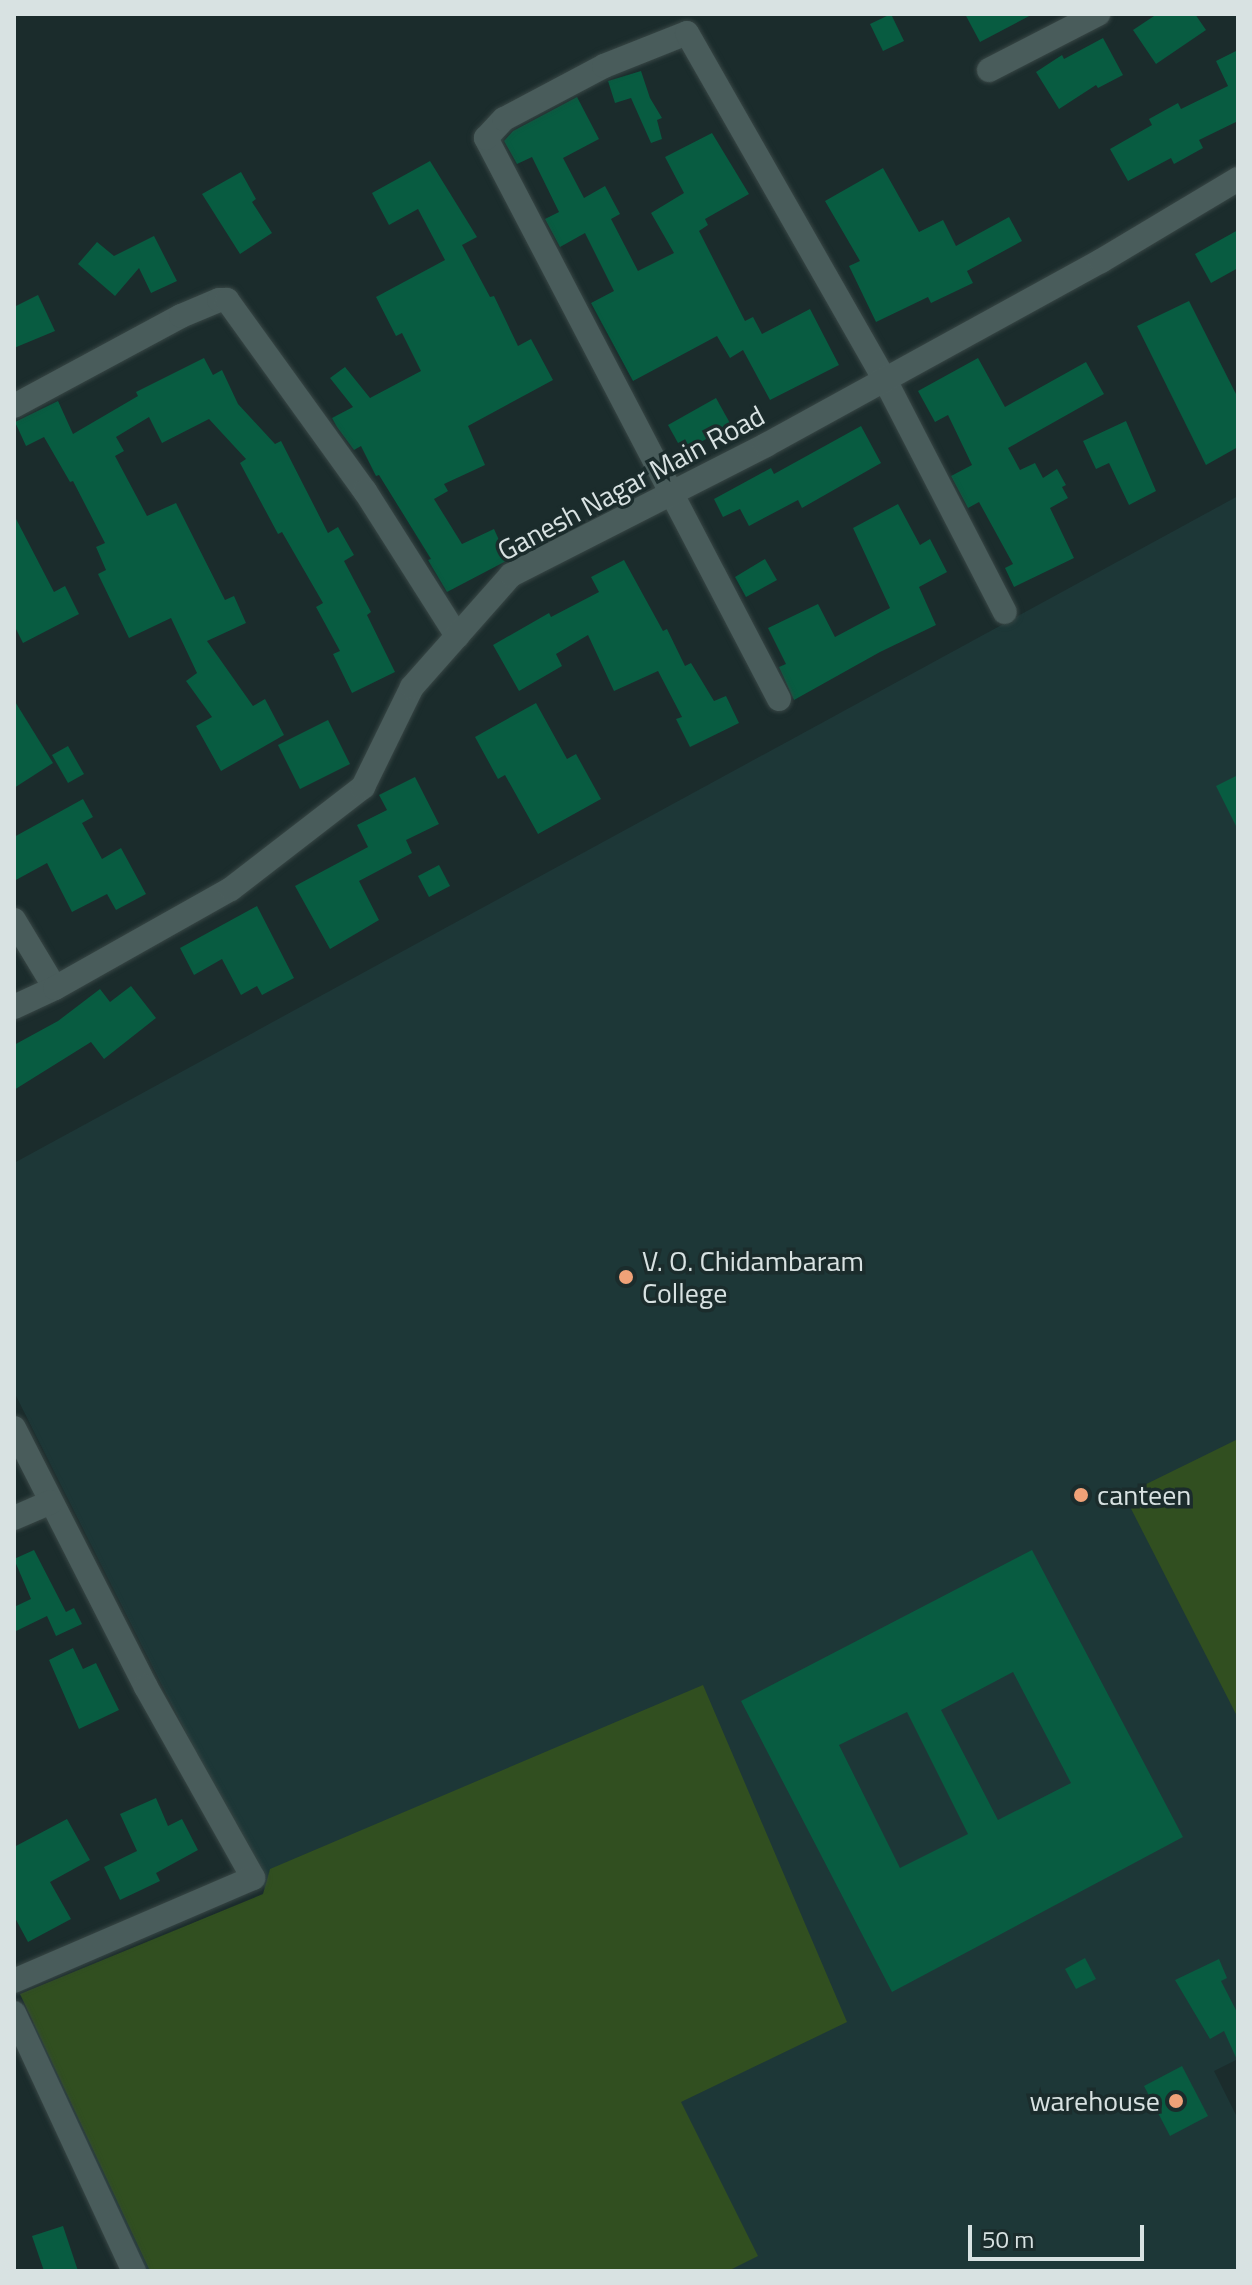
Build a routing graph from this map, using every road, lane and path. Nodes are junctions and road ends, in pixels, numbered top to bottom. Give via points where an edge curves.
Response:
1 (1098, 14) edge
2 (989, 70) dead end
3 (1238, 179) edge
4 (885, 380) junction
5 (14, 406) edge
6 (670, 494) junction
7 (1005, 612) dead end
8 (457, 636) junction
9 (779, 699) dead end
10 (14, 920) edge
11 (55, 988) junction
12 (14, 1007) edge
13 (14, 1428) edge
14 (51, 1502) junction
15 (14, 1518) edge
16 (14, 1981) edge
17 (14, 2013) edge
18 (134, 2271) edge

1 - 2 street
3 - 4 street, Ganesh Nagar Main Road
4 - 6 street, Ganesh Nagar Main Road
4 - 6 street via 687,33 604,66 504,119 486,138
4 - 7 street
5 - 8 street via 181,316 227,300 365,491
6 - 8 street, Ganesh Nagar Main Road via 511,575
6 - 9 street
8 - 11 street, Ganesh Nagar Main Road via 412,687 363,787 231,889
10 - 11 street
11 - 12 street, Ganesh Nagar Main Road
13 - 14 street
14 - 15 street
14 - 16 street via 253,1878
17 - 18 street

